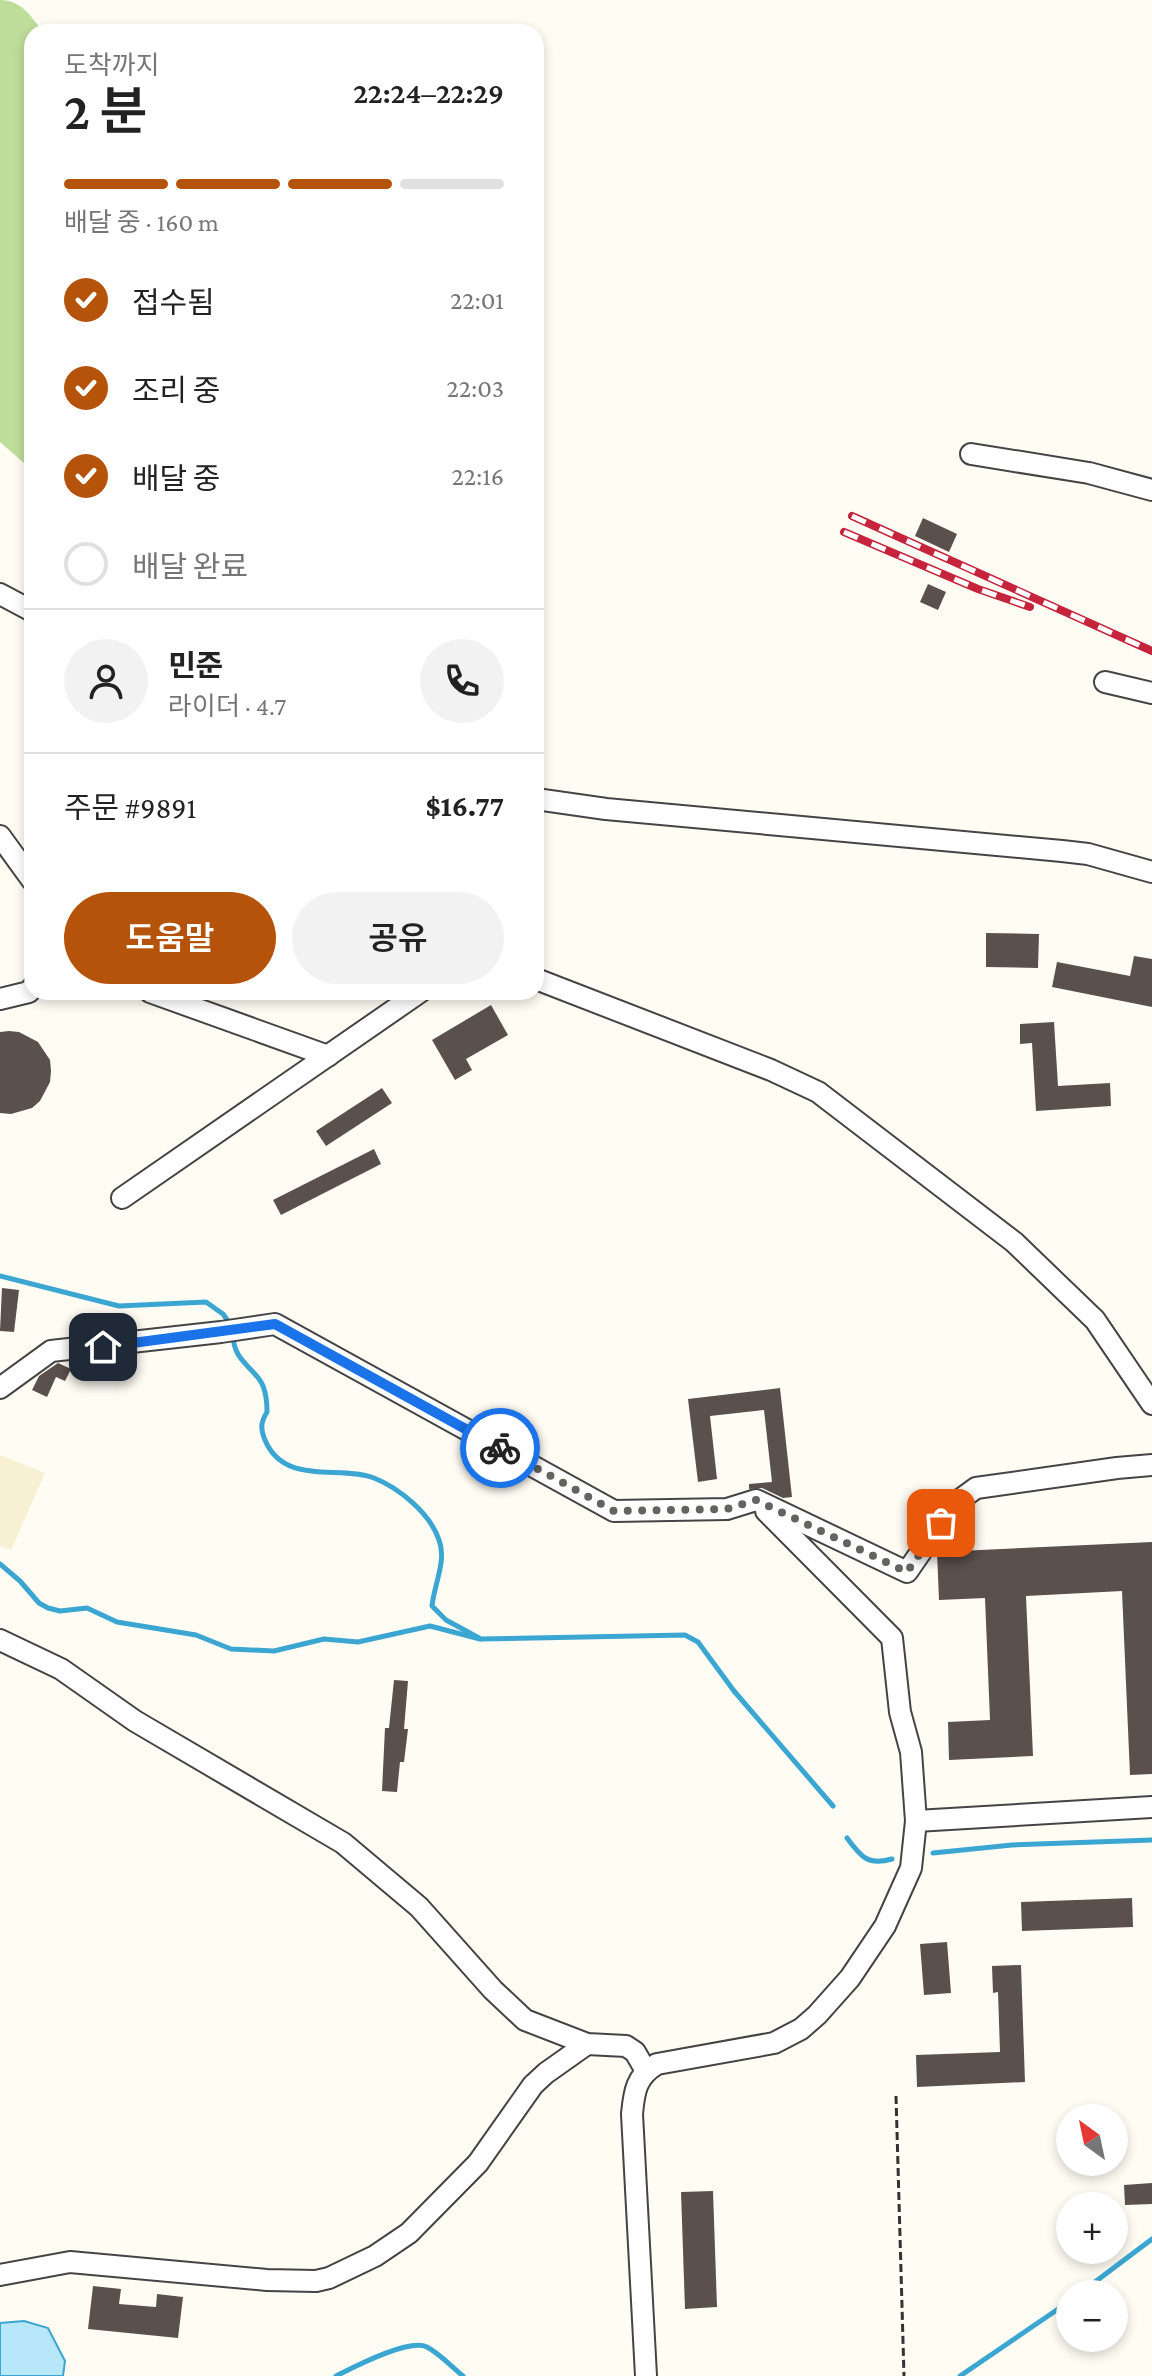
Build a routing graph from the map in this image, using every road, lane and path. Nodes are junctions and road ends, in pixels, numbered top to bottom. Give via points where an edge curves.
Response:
1 (971, 454) dead end
2 (1152, 490) edge
3 (0, 594) edge
4 (24, 607) edge
5 (1105, 682) dead end
6 (1152, 693) edge
7 (544, 806) edge
8 (0, 836) edge
9 (24, 869) edge
10 (1152, 872) edge
11 (544, 982) edge
12 (24, 993) edge
13 (0, 999) edge
14 (172, 1000) edge
15 (408, 1000) edge
16 (328, 1056) junction
17 (122, 1198) dead end
18 (0, 1388) edge
19 (1152, 1404) edge
20 (1152, 1465) edge
21 (756, 1500) junction
22 (0, 1640) edge
23 (1152, 1807) edge
24 (916, 1821) junction
25 (587, 2044) junction
26 (646, 2071) junction
27 (896, 2096) dead end
28 (0, 2275) edge
29 (646, 2376) edge
30 (904, 2376) edge

1 - 2 street via 1089,473
3 - 4 street
5 - 6 street
7 - 10 street via 1062,851
8 - 9 street
11 - 19 street via 818,1092 994,1226 1059,1284 1095,1320
12 - 13 street
14 - 16 street
15 - 16 street
16 - 17 street
18 - 21 street via 51,1351 275,1324 614,1511 727,1509
20 - 21 street via 976,1488 954,1504 907,1572
21 - 24 street via 892,1638 900,1712 911,1752
22 - 25 street via 61,1669 135,1721 343,1843 419,1907 515,2012
23 - 24 street
24 - 26 street via 913,1858 885,1926 817,2015 774,2043 673,2059
25 - 26 street via 626,2046
25 - 28 street via 533,2085 478,2163 409,2233 329,2278 267,2280 70,2262
26 - 29 street via 634,2091 632,2114
27 - 30 path

